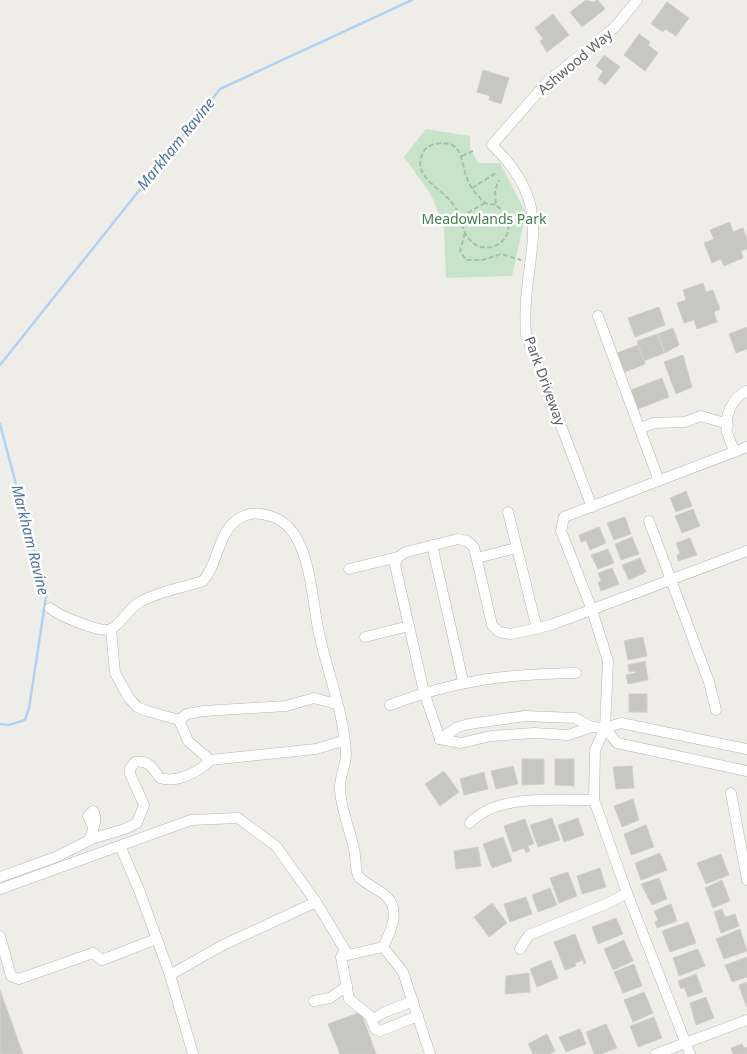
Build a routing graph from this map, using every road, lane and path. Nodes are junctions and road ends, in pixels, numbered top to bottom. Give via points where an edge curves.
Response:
1 (636, 0) edge
2 (492, 145) joint
3 (473, 151) dead end
4 (462, 156) junction
5 (496, 173) dead end
6 (499, 180) dead end
7 (472, 188) junction
8 (485, 203) junction
9 (496, 205) junction
10 (462, 224) junction
11 (465, 233) junction
12 (523, 260) dead end
13 (598, 316) dead end
14 (747, 391) edge
15 (728, 424) junction
16 (641, 428) junction
17 (747, 447) edge
18 (735, 452) junction
19 (659, 481) junction
20 (592, 507) junction
21 (508, 512) dead end
22 (649, 521) dead end
23 (432, 545) junction
24 (516, 548) junction
25 (747, 551) edge
26 (398, 556) junction
27 (477, 558) junction
28 (349, 569) dead end
29 (670, 581) junction
30 (50, 608) dead end
31 (592, 610) junction
32 (409, 626) junction
33 (111, 629) junction
34 (537, 629) junction
35 (365, 637) dead end
36 (576, 673) dead end
37 (462, 681) junction
38 (424, 692) junction
39 (336, 704) junction
40 (390, 705) dead end
41 (716, 710) dead end
42 (179, 720) junction
43 (592, 727) junction
44 (605, 728) junction
45 (440, 739) junction
46 (343, 741) junction
47 (747, 749) edge
48 (210, 760) junction
49 (747, 771) edge
50 (731, 793) dead end
51 (594, 800) junction
52 (470, 823) dead end
53 (93, 828) dead end
54 (89, 840) junction
55 (120, 846) junction
56 (0, 877) edge
57 (747, 880) edge
58 (0, 889) edge
59 (627, 893) junction
60 (316, 902) junction
61 (0, 936) edge
62 (156, 940) junction
63 (382, 947) junction
64 (345, 950) junction
65 (520, 950) dead end
66 (170, 976) junction
67 (347, 986) junction
68 (314, 1001) dead end
69 (413, 1001) junction
70 (418, 1016) junction
71 (372, 1019) junction
72 (747, 1020) edge
73 (686, 1042) junction
74 (194, 1054) edge
75 (430, 1054) edge
76 (656, 1054) edge
77 (690, 1054) edge

1 - 2 street, Ashwood Way via 615,27 547,82
2 - 20 street, Park Driveway via 512,166 527,192 534,220 524,312 526,334
3 - 4 path
4 - 7 path
4 - 10 path via 459,150 447,143 435,144 428,146 420,161 423,174 452,202
5 - 7 path
6 - 9 path via 495,190
7 - 8 path
8 - 9 path
8 - 10 path via 469,212
9 - 11 path via 508,221 509,228 503,242 483,248
10 - 11 path
11 - 12 path via 460,251 466,260 483,260 500,254
13 - 16 street
14 - 15 street via 732,402
15 - 16 street via 701,416 685,422 654,423
15 - 18 street via 727,431
16 - 19 street
17 - 18 street
18 - 19 street
19 - 20 street
20 - 31 street via 564,517 561,531
21 - 24 street
22 - 29 street
23 - 26 street
23 - 27 street via 458,539 467,541 474,547
23 - 37 street
24 - 27 street
24 - 34 street
25 - 29 street
26 - 28 street
26 - 32 street via 395,564
27 - 34 street via 492,625 499,632 511,634
29 - 31 street
29 - 41 street via 709,682
30 - 33 street via 80,623
31 - 34 street
31 - 44 street via 608,661
32 - 35 street
32 - 38 street
33 - 39 street via 139,603 154,595 203,581 216,562 226,531 235,522 251,513 273,516 288,528 301,546
33 - 42 street via 115,673 129,698 147,712
36 - 37 street via 522,674
37 - 38 street
38 - 40 street
38 - 45 street
39 - 42 street via 314,698 286,706 204,711 188,714
39 - 46 street
42 - 48 street via 188,741
43 - 44 street
43 - 45 street via 568,734 500,736 461,743
43 - 45 street via 575,718 525,716 469,724
44 - 47 street via 621,723
44 - 49 street via 617,743
44 - 51 street via 595,750
46 - 48 street via 316,749
46 - 63 street via 346,765 340,785 358,876 388,898 392,905 393,922
48 - 54 street via 190,775 167,779 160,778 147,763 135,762 130,774 143,799 140,818 131,827
50 - 57 street
51 - 52 street via 502,803 480,813
51 - 59 street
53 - 54 street
54 - 56 street via 56,857
55 - 58 street
55 - 60 street via 192,820 238,818 276,846
55 - 62 street
59 - 65 street via 529,935
59 - 73 street
60 - 64 street
60 - 66 street via 221,946
61 - 62 street via 11,976 19,979 93,953 102,960
62 - 66 street
63 - 64 street via 348,954
63 - 69 street via 403,972
64 - 67 street via 341,957
66 - 74 street
67 - 68 street via 330,998
67 - 71 street via 349,999
69 - 70 street
69 - 71 street
70 - 71 street via 380,1031 375,1029
70 - 75 street
72 - 73 street
73 - 76 street
73 - 77 street

